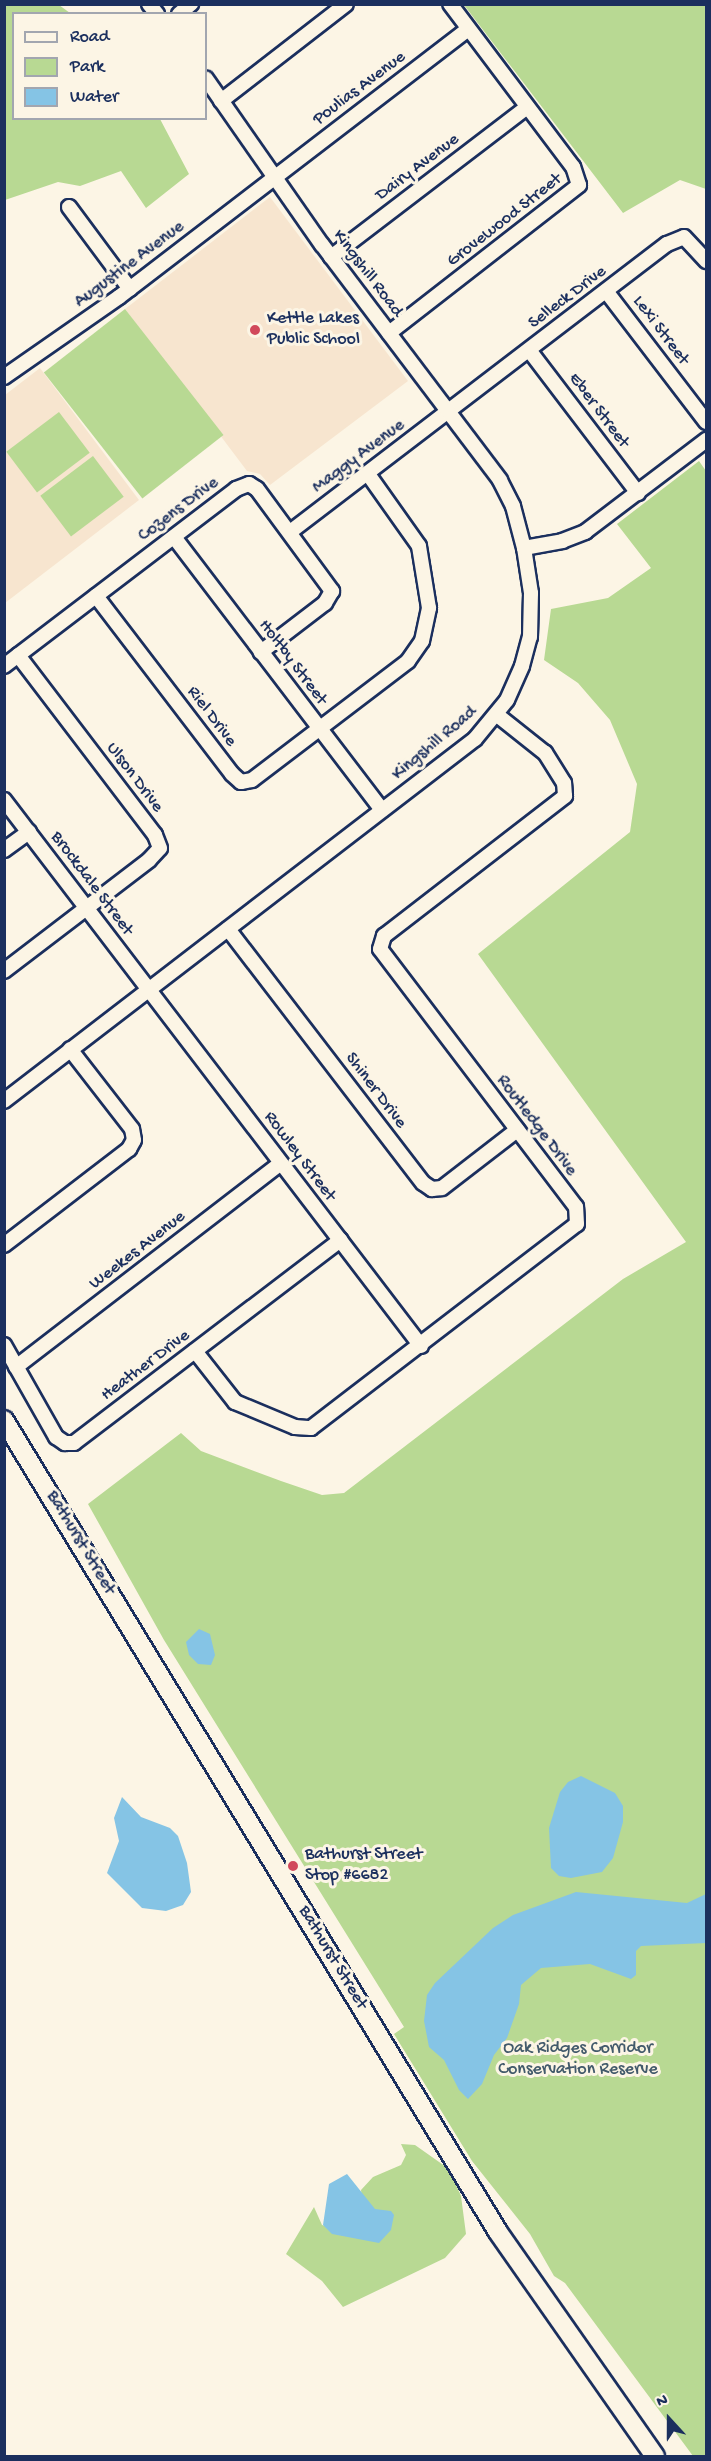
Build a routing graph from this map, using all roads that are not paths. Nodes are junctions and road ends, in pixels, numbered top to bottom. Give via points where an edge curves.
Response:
1 (346, 4) edge
2 (450, 4) edge
3 (468, 29) junction
4 (207, 79) edge
5 (221, 100) junction
6 (527, 107) junction
7 (274, 177) junction
8 (69, 207) dead end
9 (331, 257) junction
10 (706, 261) edge
11 (130, 289) junction
12 (606, 291) junction
13 (389, 333) junction
14 (529, 350) junction
15 (4, 376) edge
16 (448, 411) junction
17 (706, 422) edge
18 (706, 440) edge
19 (368, 474) junction
20 (638, 493) junction
21 (290, 532) junction
22 (174, 537) junction
23 (524, 548) junction
24 (96, 596) junction
25 (261, 652) junction
26 (18, 655) junction
27 (4, 666) edge
28 (498, 715) junction
29 (320, 729) junction
30 (4, 800) edge
31 (382, 810) junction
32 (29, 832) junction
33 (4, 850) edge
34 (86, 908) junction
35 (228, 929) junction
36 (4, 971) edge
37 (149, 989) junction
38 (70, 1049) junction
39 (4, 1101) edge
40 (517, 1130) junction
41 (281, 1163) junction
42 (340, 1240) junction
43 (4, 1245) edge
44 (4, 1345) edge
45 (421, 1346) junction
46 (195, 1351) junction
47 (16, 1367) junction
48 (4, 1420) edge
49 (655, 2457) edge

1 - 5 street
2 - 3 street, Grovewood Street
3 - 6 street, Grovewood Street
3 - 7 street, Poulias Avenue
4 - 5 street, Kingshill Road
5 - 7 street, Kingshill Road
6 - 9 street, Dairy Avenue
6 - 13 street, Grovewood Street via 573,167 579,185
7 - 9 street, Kingshill Road
7 - 11 street, Augustine Avenue
8 - 11 street
9 - 13 street, Kingshill Road
10 - 12 street, Selleck Drive via 690,240 678,238
11 - 15 street, Augustine Avenue
12 - 14 street, Selleck Drive
12 - 17 street, Lexi Street
13 - 16 street, Kingshill Road
14 - 16 street, Selleck Drive
14 - 20 street, Eber Street
16 - 19 street, Maggy Avenue
16 - 23 street, Kingshill Road via 500,480 513,506
18 - 20 street
19 - 21 street, Maggy Avenue
19 - 29 street via 419,546 428,620 422,641 408,661
20 - 23 street via 575,537
21 - 22 street, Cozens Drive via 249,484 236,489
21 - 25 street, Cozens Drive via 330,583 332,595
22 - 24 street, Cozens Drive
22 - 25 street, Holtby Street
23 - 28 street, Kingshill Road via 531,593 530,637 515,683
24 - 26 street, Cozens Drive
24 - 29 street, Riel Drive via 241,782 252,780
25 - 29 street, Holtby Street
26 - 27 street, Cozens Drive
26 - 34 street, Ulson Drive via 159,841 156,854
28 - 31 street, Kingshill Road via 475,739
28 - 40 street, Routledge Drive via 545,753 564,783 565,796 391,931 380,944 387,961
29 - 31 street, Holtby Street
30 - 32 street, Brockdale Street
31 - 35 street, Kingshill Road
32 - 33 street
32 - 34 street, Brockdale Street
34 - 36 street
34 - 37 street, Brockdale Street
35 - 37 street, Kingshill Road
35 - 40 street, Shiner Drive via 423,1184 432,1189 442,1188
37 - 38 street, Kingshill Road
37 - 41 street, Rowley Street
38 - 39 street, Kingshill Road
38 - 43 street via 132,1129 135,1140 129,1149
40 - 45 street, Routledge Drive via 576,1207 577,1224
41 - 42 street, Rowley Street
41 - 47 street, Weekes Avenue
42 - 45 street, Rowley Street
42 - 46 street, Heather Drive
44 - 47 street, Heather Drive
45 - 46 street, Routledge Drive via 315,1426 301,1429 235,1402
46 - 47 street, Heather Drive via 69,1444 56,1437
48 - 49 main road, Bathurst Street via 498,2232

